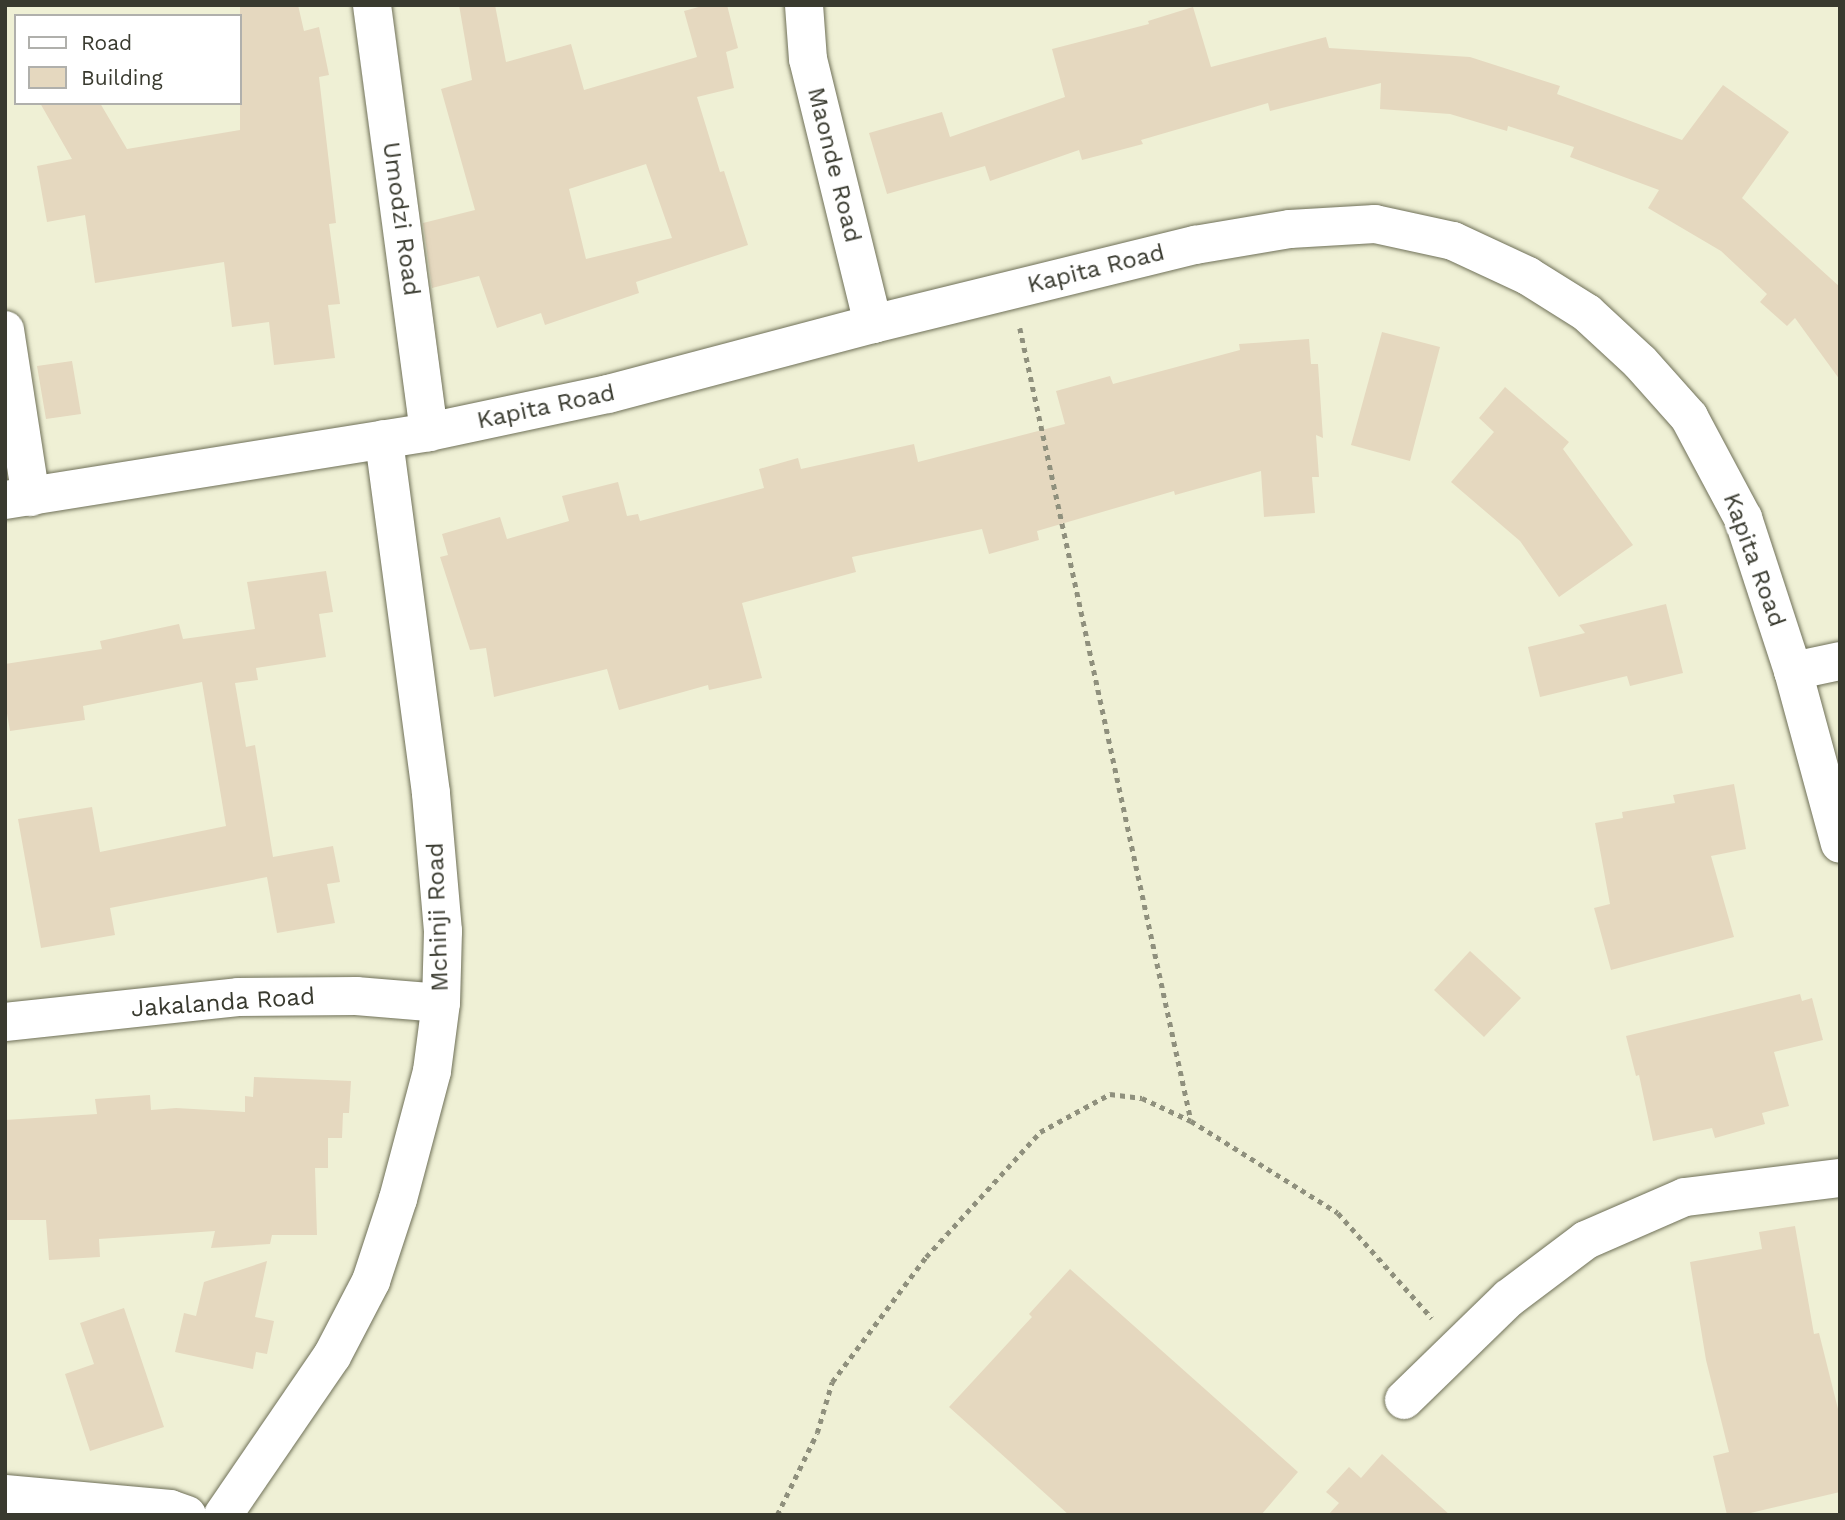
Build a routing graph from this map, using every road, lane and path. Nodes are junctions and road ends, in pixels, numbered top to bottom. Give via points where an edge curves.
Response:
1 (372, 5) edge
2 (804, 5) edge
3 (1012, 290) junction
4 (873, 324) junction
5 (5, 330) edge
6 (429, 432) junction
7 (384, 439) junction
8 (18, 499) edge
9 (1840, 661) edge
10 (1793, 671) junction
11 (1840, 844) edge
12 (442, 1003) junction
13 (5, 1022) edge
14 (1191, 1121) junction
15 (1840, 1178) edge
16 (1439, 1364) junction
17 (1404, 1400) dead end
18 (5, 1494) edge
19 (187, 1515) edge
20 (223, 1515) edge
21 (777, 1515) edge

1 - 6 street, Umodzi Road
2 - 4 street, Maonde Road via 808,58
3 - 4 street, Kapita Road
3 - 10 street, Kapita Road via 1195,246 1290,229 1375,224 1454,241 1528,276 1587,313 1640,362 1689,417 1743,518
3 - 14 path
4 - 6 street, Kapita Road via 608,394
5 - 8 street
6 - 7 street, Kapita Road
7 - 8 street, Kapita Road
7 - 12 street, Mchinji Road via 432,793 443,931
9 - 10 street
10 - 11 street, Kapita Road
12 - 13 street, Jakalanda Road via 356,996 237,997
12 - 20 street, Mchinji Road via 432,1071 371,1281 332,1356
14 - 16 path via 1338,1213 1434,1320
14 - 21 path via 1142,1098 1110,1094 1040,1132 926,1257 832,1382 817,1433
15 - 16 street via 1685,1197 1586,1240 1509,1298
16 - 17 street
18 - 19 street via 170,1509

